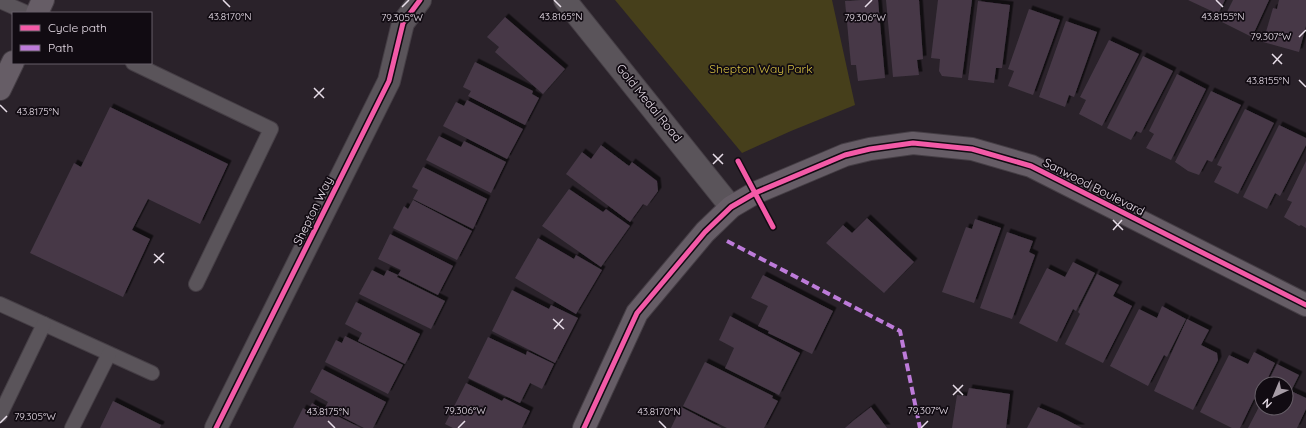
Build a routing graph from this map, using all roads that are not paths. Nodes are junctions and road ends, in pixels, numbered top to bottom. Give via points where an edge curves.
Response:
1 (43, 0) edge
2 (420, 0) edge
3 (565, 0) edge
4 (0, 1) edge
5 (25, 12) edge
6 (37, 12) edge
7 (12, 64) edge
8 (135, 64) edge
9 (0, 89) edge
10 (731, 207) junction
11 (196, 284) dead end
12 (0, 304) edge
13 (1306, 305) edge
14 (44, 324) junction
15 (109, 354) junction
16 (152, 373) dead end
17 (0, 415) edge
18 (72, 428) edge
19 (216, 428) edge
20 (584, 428) edge

1 - 6 street
2 - 19 street, Shepton Way via 403,23 389,81
3 - 10 street, Gold Medal Road
4 - 5 lane
7 - 9 street
8 - 11 lane via 271,129
10 - 13 street, Sanwood Boulevard via 755,193 856,152 913,142 972,149 1031,166
10 - 20 street, Sanwood Boulevard via 705,232 637,313
12 - 14 lane
14 - 15 lane
14 - 17 lane
15 - 16 lane
15 - 18 lane

